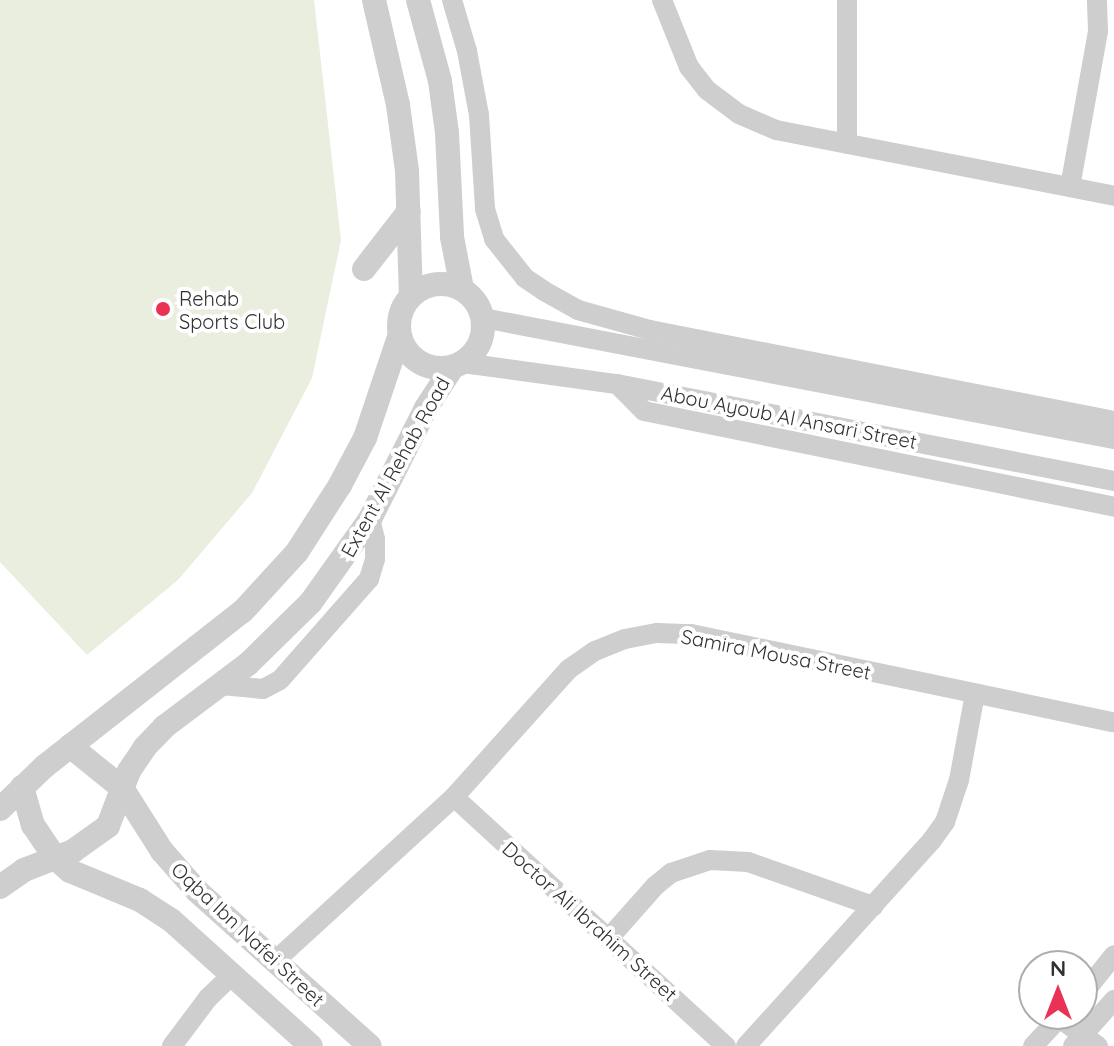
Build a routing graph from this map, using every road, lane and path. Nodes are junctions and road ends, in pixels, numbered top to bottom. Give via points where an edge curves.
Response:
1 (374, 0) edge
2 (418, 0) edge
3 (452, 0) edge
4 (662, 0) edge
5 (847, 0) edge
6 (1097, 0) edge
7 (847, 144) junction
8 (1070, 187) junction
9 (1114, 196) edge
10 (409, 211) junction
11 (364, 269) dead end
12 (462, 289) junction
13 (411, 296) junction
14 (483, 318) junction
15 (399, 337) junction
16 (649, 339) junction
17 (457, 365) junction
18 (617, 384) junction
19 (1114, 421) edge
20 (1114, 439) edge
21 (1114, 481) edge
22 (1114, 507) edge
23 (370, 519) junction
24 (221, 685) junction
25 (975, 694) junction
26 (1114, 722) edge
27 (70, 746) junction
28 (22, 787) junction
29 (122, 788) junction
30 (454, 797) junction
31 (0, 809) edge
32 (55, 858) junction
33 (0, 887) edge
34 (197, 891) junction
35 (873, 906) junction
36 (171, 920) junction
37 (609, 938) junction
38 (1114, 955) edge
39 (275, 961) junction
40 (233, 974) junction
41 (1098, 975) edge
42 (1112, 1007) edge
43 (1048, 1030) edge
44 (1085, 1042) edge
45 (172, 1046) edge
46 (311, 1046) edge
47 (370, 1046) edge
48 (726, 1046) edge
49 (746, 1046) edge
50 (1033, 1046) edge

1 - 10 street via 398,105
2 - 12 street via 442,94 452,237
3 - 16 street via 479,115 485,209 494,239 525,278 544,291
4 - 7 street via 689,67 707,90 739,114 776,130
5 - 7 street
6 - 8 street via 1098,31
7 - 8 street
8 - 9 street
10 - 11 street
10 - 13 street
12 - 13 street via 435,284
12 - 14 street
13 - 15 street via 402,308
14 - 16 street, Abou Ayoub Al Ansari Street
14 - 17 street via 480,343
15 - 17 street via 425,366
15 - 27 street, Extent Al Rehab Road via 365,438 297,552 243,611
16 - 19 street
16 - 20 street, Abou Ayoub Al Ansari Street
17 - 18 street, Abou Ayoub Al Ansari Street
17 - 23 street, Extent Al Rehab Road via 426,408
18 - 21 street, Abou Ayoub Al Ansari Street
18 - 22 street via 644,411
23 - 24 street, Extent Al Rehab Road via 311,602
23 - 24 street via 375,559 369,579 290,669 263,689
24 - 29 street, Extent Al Rehab Road via 164,727 145,747
25 - 26 street, Samira Mousa Street
25 - 30 street, Samira Mousa Street via 691,634 625,639 569,669
25 - 35 street via 959,780 945,822
27 - 28 street, Extent Al Rehab Road
27 - 29 street, Oqba Ibn Nafei Street
28 - 31 street, Extent Al Rehab Road
28 - 32 street, Oqba Ibn Nafei Street via 33,825
29 - 32 street, Extent Al Rehab Road via 108,826
29 - 34 street, Oqba Ibn Nafei Street via 162,851
30 - 37 street, Doctor Ali Ibrahim Street
30 - 39 street, Samira Mousa Street
32 - 33 street, Extent Al Rehab Road
32 - 36 street, Oqba Ibn Nafei Street via 70,871 129,895
34 - 36 street
34 - 39 street, Oqba Ibn Nafei Street
35 - 37 street via 748,862 710,860 671,873
35 - 49 street
36 - 40 street, Oqba Ibn Nafei Street
37 - 48 street, Doctor Ali Ibrahim Street
38 - 41 street
39 - 47 street, Oqba Ibn Nafei Street
40 - 45 street
40 - 46 street, Oqba Ibn Nafei Street
42 - 44 street
43 - 50 street

